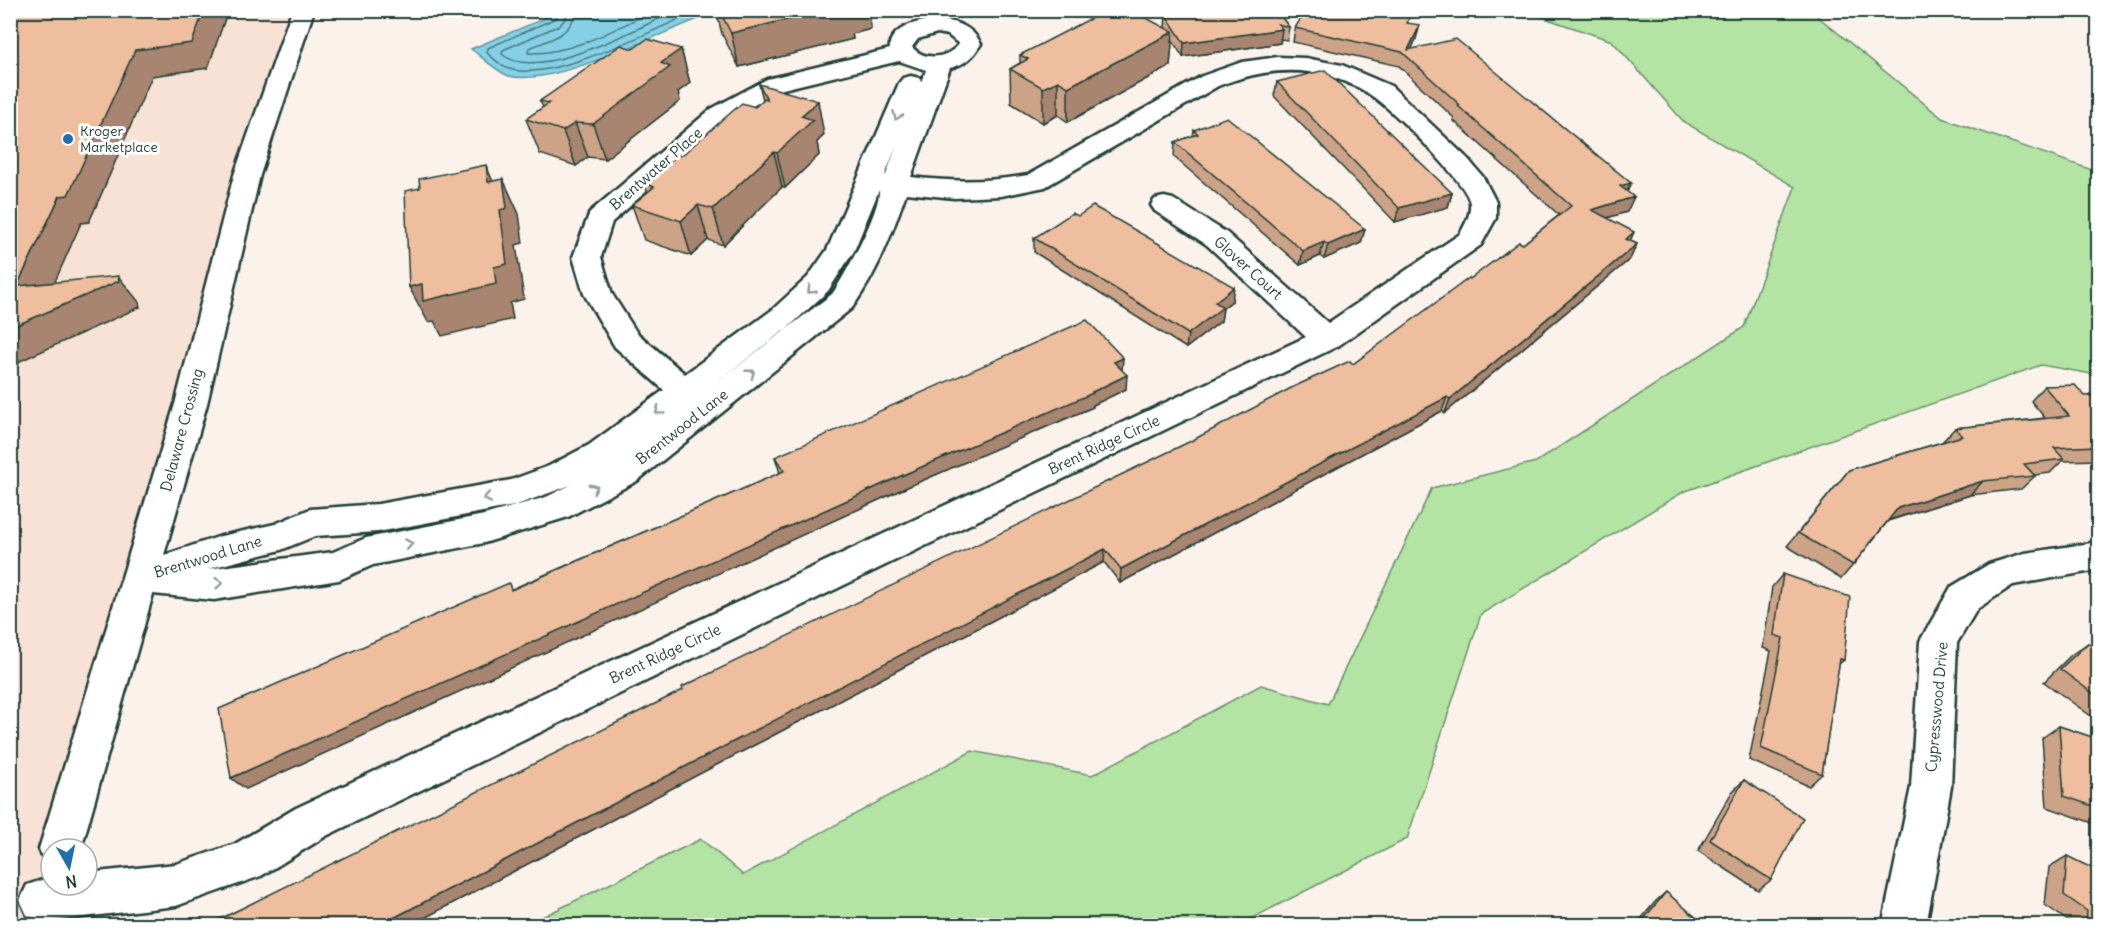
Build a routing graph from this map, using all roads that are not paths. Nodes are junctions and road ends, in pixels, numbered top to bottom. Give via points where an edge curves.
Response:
1 (303, 10) edge
2 (921, 59) joint
3 (883, 182) junction
4 (1164, 205) dead end
5 (1326, 339) junction
6 (698, 398) junction
7 (2098, 556) edge
8 (140, 578) junction
9 (64, 837) edge
10 (42, 901) edge
11 (1904, 926) edge

1 - 8 street, Delaware Crossing via 247,175 190,404
2 - 3 street, Brentwood Lane
2 - 6 street, Brentwater Place via 775,84 720,114 600,218 587,257 598,294 626,340
3 - 5 street, Brent Ridge Circle via 954,190 1002,188 1036,181 1210,81 1242,69 1278,64 1334,70 1382,91 1459,164 1483,202 1482,218 1471,239
3 - 6 street, Brentwood Lane via 873,247 842,301
4 - 5 street, Glover Court via 1217,239
5 - 10 street, Brent Ridge Circle via 311,822 246,861 176,885
6 -> 8 street, Brentwood Lane via 561,475 514,493 378,518 310,524
8 -> 6 street, Brentwood Lane via 214,585 339,566 366,552 484,529 556,508 625,472
7 - 11 street, Cypresswood Drive via 2002,574 1964,598 1939,641 1931,787
8 - 9 street, Delaware Crossing

